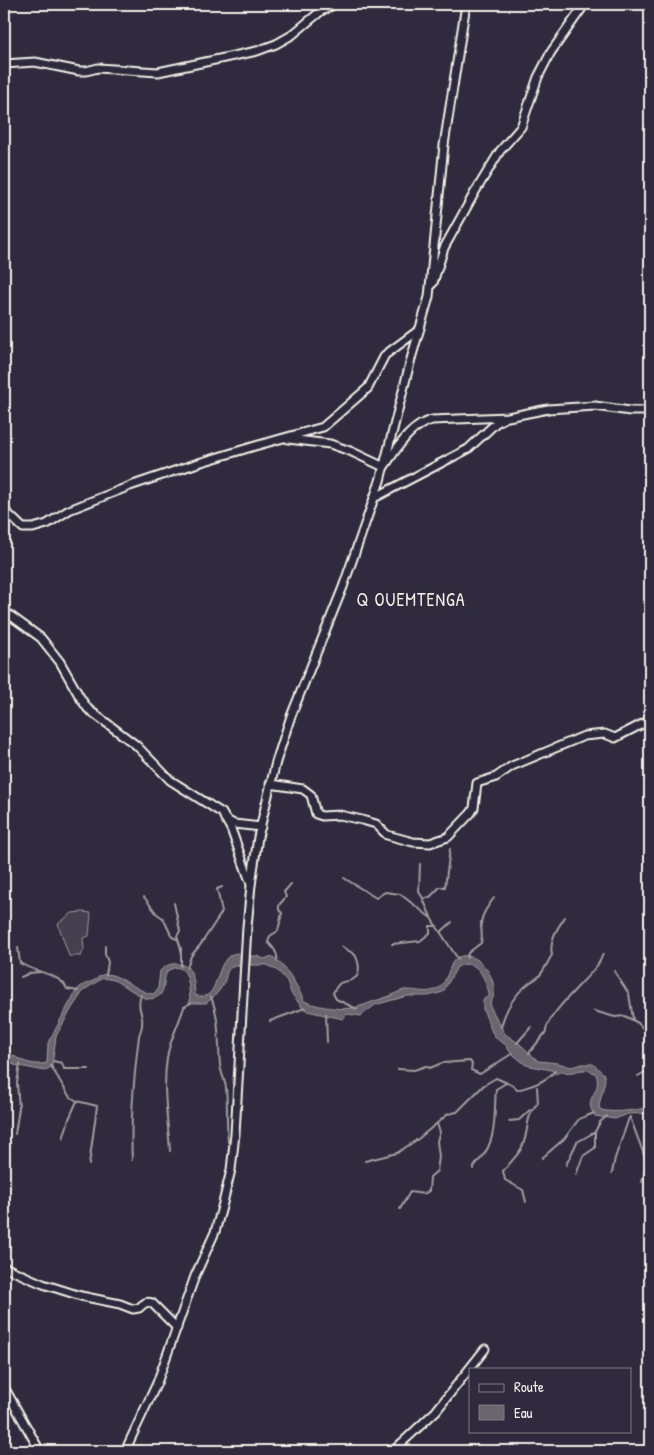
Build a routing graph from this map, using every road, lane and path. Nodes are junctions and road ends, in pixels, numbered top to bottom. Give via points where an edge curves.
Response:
1 (335, 4) edge
2 (466, 4) edge
3 (585, 4) edge
4 (4, 64) edge
5 (429, 298) junction
6 (419, 330) junction
7 (650, 411) edge
8 (508, 417) junction
9 (283, 439) junction
10 (384, 467) junction
11 (374, 498) junction
12 (4, 510) edge
13 (4, 611) edge
14 (650, 720) edge
15 (270, 784) junction
16 (226, 819) junction
17 (260, 827) junction
18 (251, 885) junction
19 (4, 1266) edge
20 (177, 1328) junction
21 (485, 1349) dead end
22 (470, 1368) edge
23 (469, 1369) edge
24 (4, 1387) edge
25 (40, 1451) edge
26 (125, 1451) edge
27 (393, 1451) edge

1 - 4 street via 320,11 276,44 158,72 98,68 79,71 35,62
2 - 5 street via 444,146
3 - 5 street via 546,60 521,127 500,151 444,248
5 - 6 street
6 - 9 street via 384,355 368,388 323,428
6 - 10 street
7 - 8 street via 595,406
8 - 10 street via 425,422 410,432
8 - 11 street via 496,423 468,449
9 - 10 street via 330,444
9 - 12 street via 130,486 33,528 23,528
10 - 11 street
11 - 15 street via 343,587 291,716
13 - 16 street via 42,638 88,709 136,745 170,780 213,806
14 - 15 street via 615,738 605,734 584,736 512,766 496,777 479,781 471,813 448,838 430,843 387,835 376,824 362,820 316,814 311,795 303,789
15 - 17 street
16 - 17 street via 234,824
16 - 18 street
17 - 18 street
18 - 20 street via 231,1170 215,1232 194,1276
19 - 20 street via 43,1284 81,1296 133,1308 152,1303
20 - 26 street via 157,1383
21 - 22 street
23 - 27 street via 436,1411
24 - 25 street

